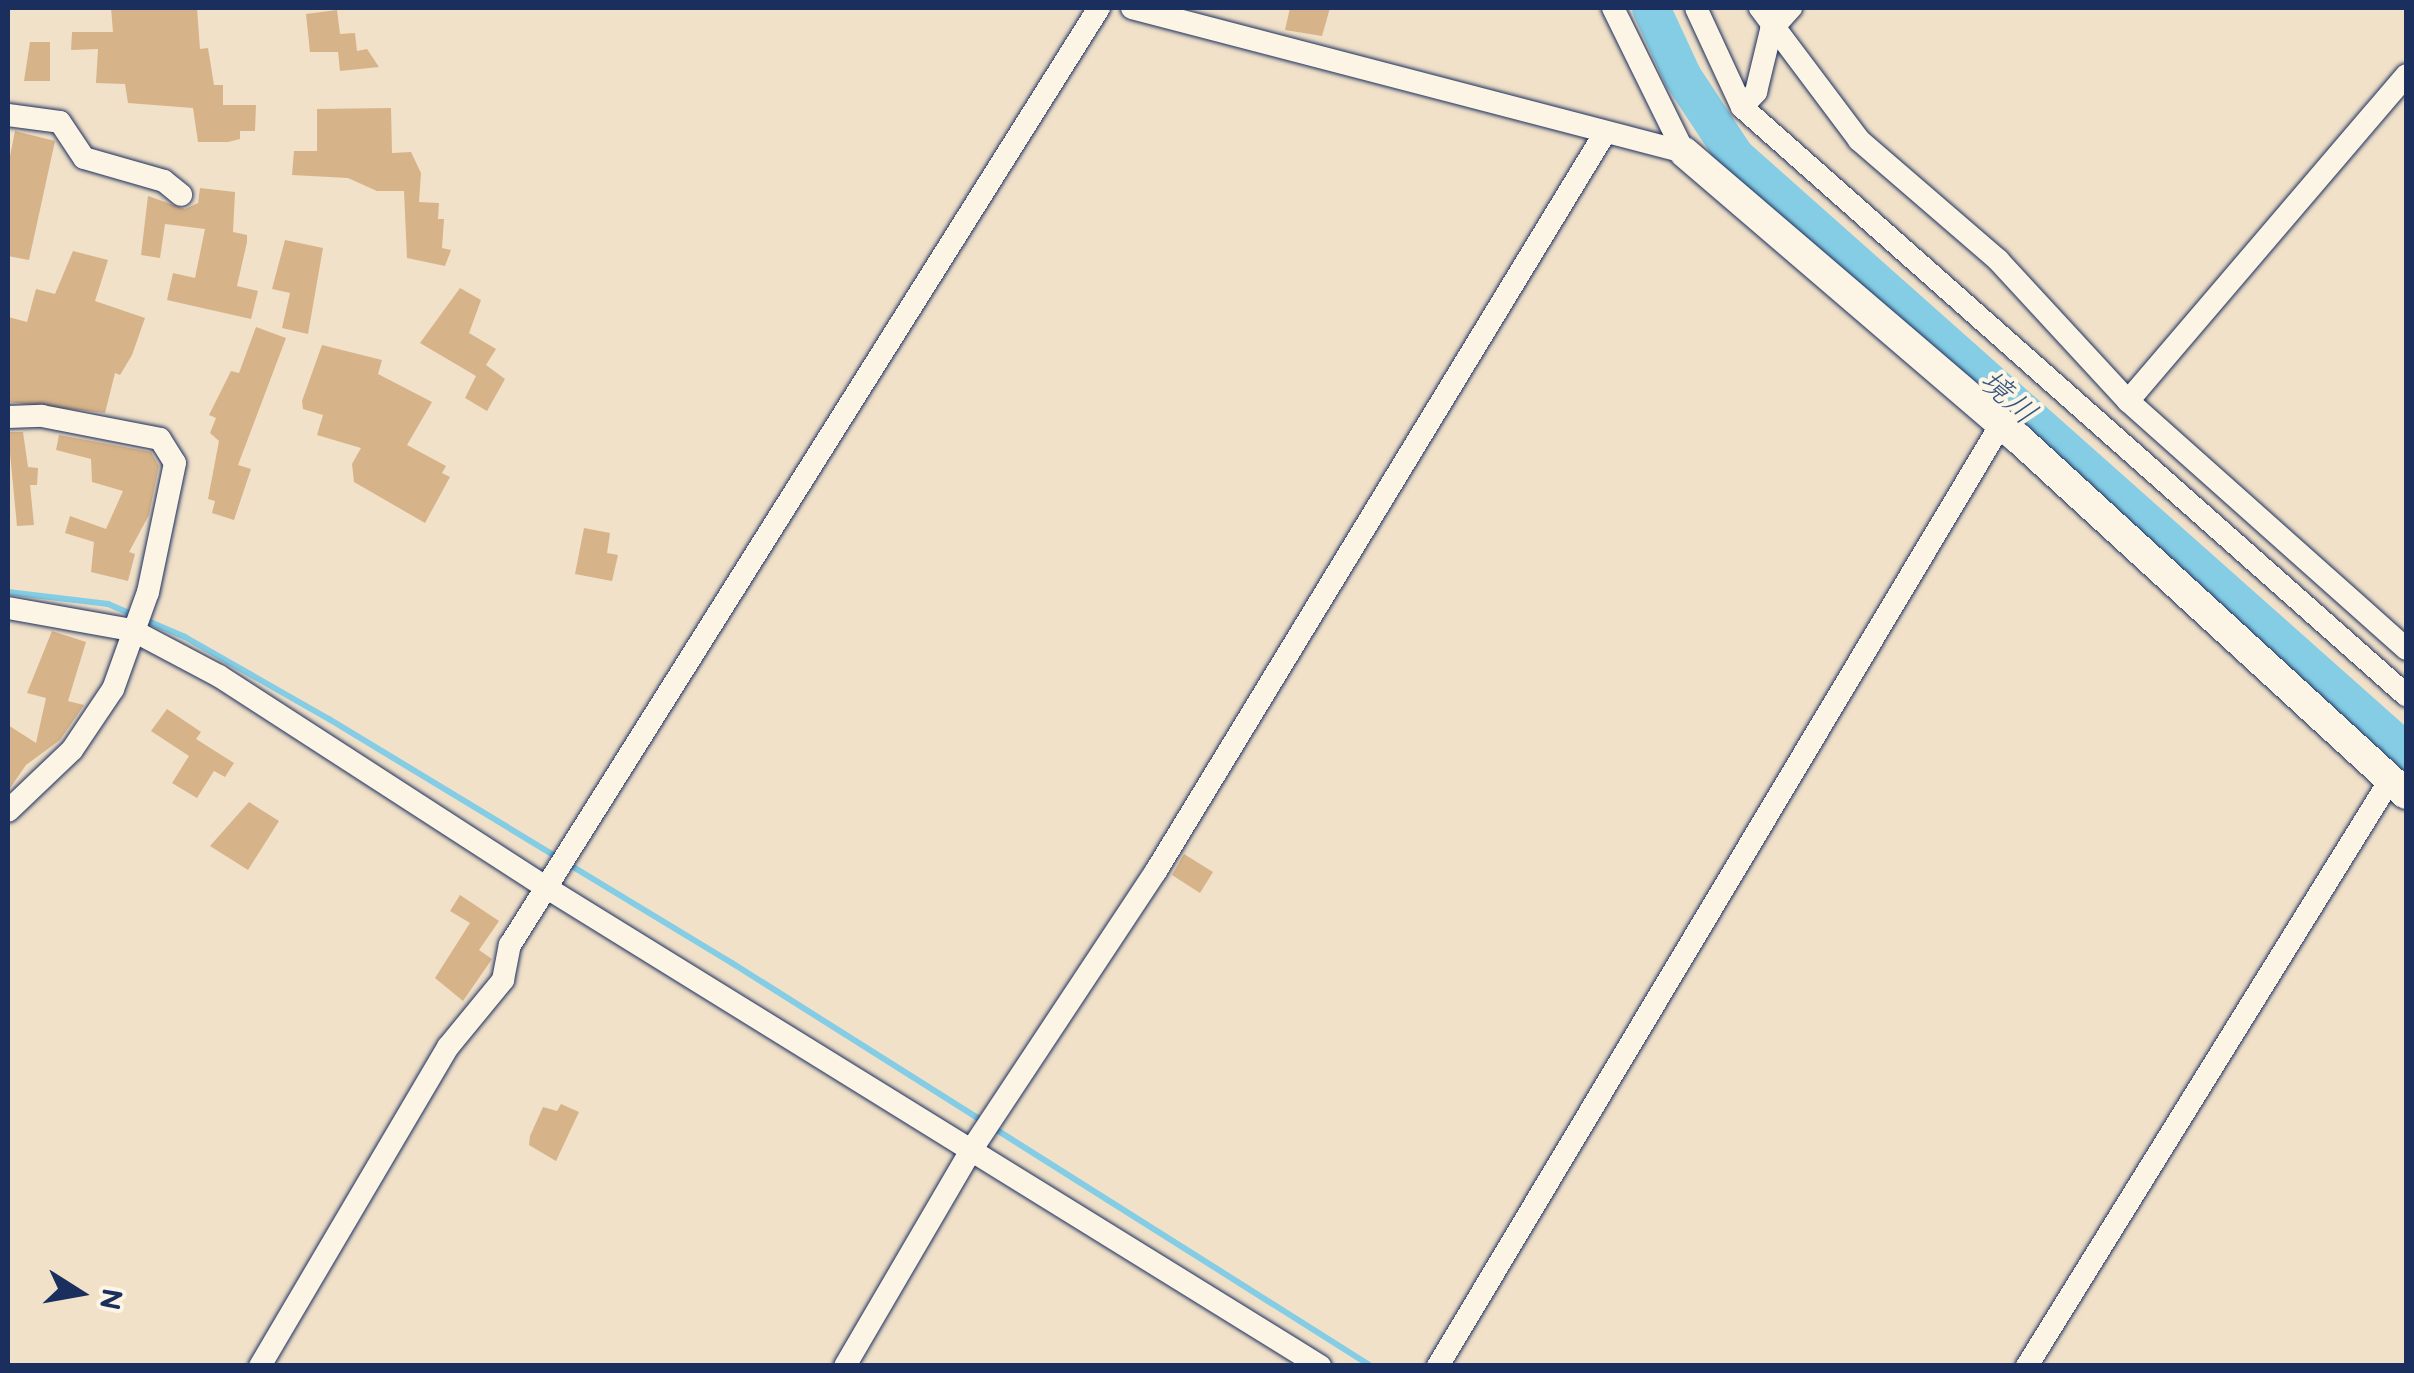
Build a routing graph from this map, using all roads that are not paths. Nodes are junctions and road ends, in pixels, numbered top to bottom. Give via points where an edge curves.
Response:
1 (1099, 8) edge
2 (1132, 8) edge
3 (1614, 8) edge
4 (1696, 8) edge
5 (1760, 8) edge
6 (1784, 16) edge
7 (2406, 76) edge
8 (1742, 107) junction
9 (8, 115) edge
10 (1602, 136) junction
11 (1684, 152) junction
12 (181, 196) dead end
13 (2128, 401) junction
14 (8, 417) edge
15 (2001, 424) junction
16 (8, 608) edge
17 (132, 628) junction
18 (2406, 649) edge
19 (2406, 695) edge
20 (2398, 787) edge
21 (8, 811) edge
22 (552, 880) junction
23 (976, 1142) junction
24 (260, 1366) edge
25 (845, 1366) edge
26 (1320, 1366) edge
27 (1438, 1366) edge
28 (2027, 1366) edge

1 - 22 street
2 - 10 street
3 - 11 street
4 - 8 street
5 - 6 street
6 - 8 street via 1756,92
6 - 13 street via 1859,140 1998,260
7 - 13 street
8 - 19 street
9 - 12 street via 60,122 84,158 164,181
10 - 11 street
10 - 23 street via 1156,871
11 - 15 street
13 - 18 street
14 - 17 street via 42,416 160,440 170,448 176,463 148,592
15 - 20 street
15 - 27 street
16 - 17 street
17 - 21 street via 113,689 72,750
17 - 22 street
20 - 28 street
22 - 23 street
22 - 24 street via 510,945 502,980 448,1047
23 - 25 street
23 - 26 street

